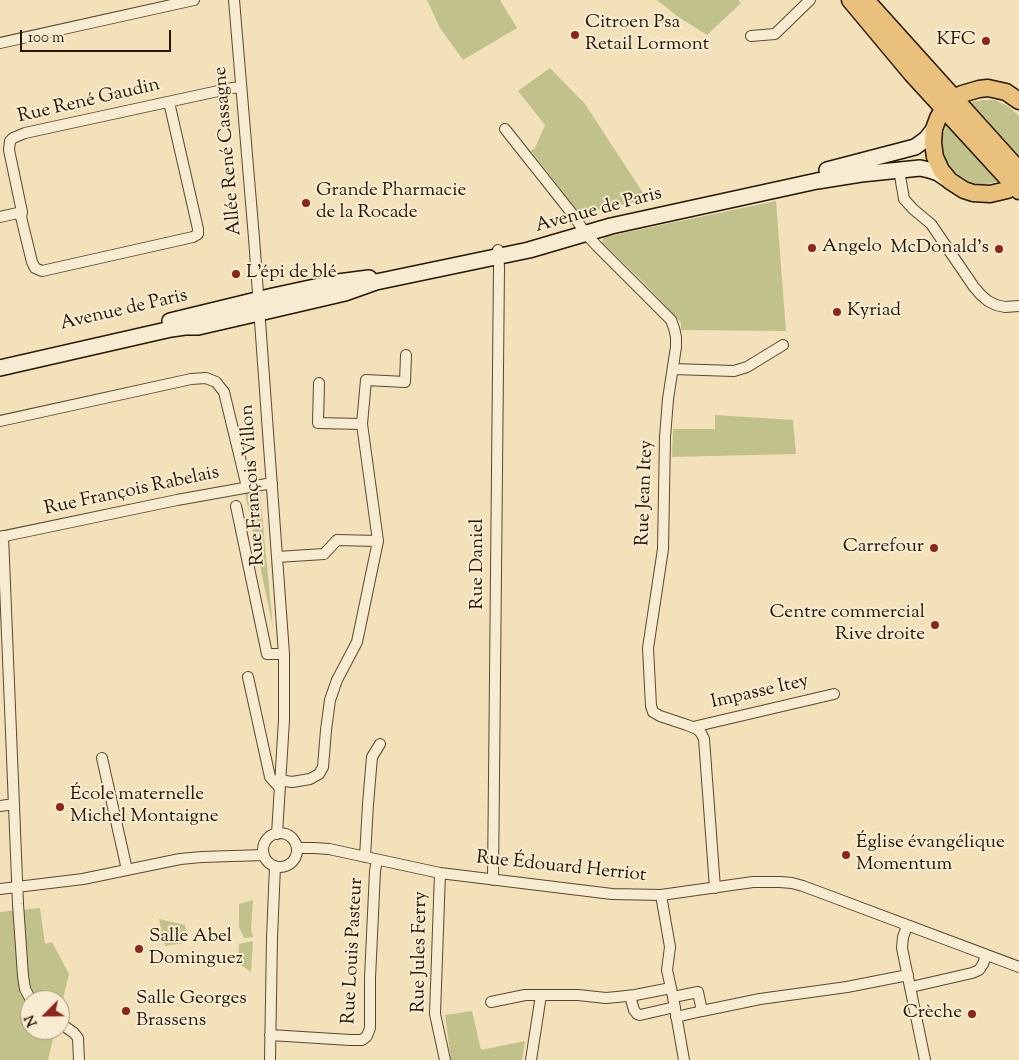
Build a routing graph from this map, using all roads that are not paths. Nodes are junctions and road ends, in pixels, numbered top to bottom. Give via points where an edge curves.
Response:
1 (194, 0) edge
2 (234, 0) edge
3 (810, 0) edge
4 (850, 0) edge
5 (866, 0) edge
6 (751, 36) dead end
7 (0, 43) edge
8 (241, 87) junction
9 (1019, 100) edge
10 (169, 102) junction
11 (949, 103) junction
12 (505, 129) dead end
13 (934, 129) junction
14 (900, 170) junction
15 (950, 181) junction
16 (1018, 182) edge
17 (22, 212) junction
18 (0, 217) edge
19 (582, 229) junction
20 (498, 253) junction
21 (258, 306) junction
22 (1019, 306) edge
23 (784, 345) dead end
24 (406, 355) dead end
25 (0, 360) edge
26 (0, 368) edge
27 (673, 369) junction
28 (319, 383) dead end
29 (0, 421) edge
30 (362, 424) junction
31 (272, 483) junction
32 (248, 487) junction
33 (236, 506) dead end
34 (1, 536) edge
35 (378, 541) junction
36 (276, 558) junction
37 (284, 654) junction
38 (248, 677) dead end
39 (834, 694) dead end
40 (692, 727) junction
41 (380, 744) dead end
42 (102, 758) dead end
43 (279, 784) junction
44 (14, 804) junction
45 (0, 806) edge
46 (277, 834) junction
47 (297, 848) junction
48 (264, 855) junction
49 (365, 857) junction
50 (377, 860) junction
51 (275, 866) junction
52 (127, 870) junction
53 (440, 873) junction
54 (494, 880) junction
55 (17, 886) junction
56 (0, 888) edge
57 (715, 888) junction
58 (661, 895) junction
59 (907, 926) junction
60 (986, 955) junction
61 (1019, 967) edge
62 (908, 975) junction
63 (911, 987) junction
64 (26, 990) edge
65 (540, 995) junction
66 (630, 996) junction
67 (491, 1002) dead end
68 (674, 1002) junction
69 (702, 1011) junction
70 (70, 1030) edge
71 (270, 1035) junction
72 (78, 1060) edge
73 (270, 1060) edge
74 (445, 1060) edge
75 (530, 1060) edge
76 (684, 1060) edge
77 (925, 1060) edge

1 - 7 street
2 - 8 street, Allée René Cassagne
3 - 6 street via 776,34
4 - 11 main road via 911,73
5 - 11 main road
8 - 10 street, Rue René Gaudin
8 - 21 street, Allée René Cassagne
9 - 11 main road via 1006,92 988,88 970,90
10 - 17 street, Rue René Gaudin via 10,140 9,150
10 - 17 street via 198,234 42,271 34,268
11 - 13 main road
11 - 16 main road
12 - 19 street, Rue Jean Itey
13 - 15 main road via 935,157 940,170
13 - 19 main road, Avenue de Paris via 914,148
14 - 15 main road, Avenue de Paris via 920,168 938,173
14 - 19 main road, Avenue de Paris via 817,181 619,224
14 - 22 street via 904,199 931,224 981,295 996,305
15 - 16 main road via 964,190 981,194 999,193
17 - 18 street
19 - 20 main road, Avenue de Paris
19 - 27 street, Rue Jean Itey via 671,320 676,337
20 - 21 main road, Avenue de Paris via 342,282
20 - 21 main road, Avenue de Paris via 376,282 346,293
20 - 54 street, Rue Daniel
21 - 25 main road, Avenue de Paris
21 - 26 main road, Avenue de Paris via 198,326
21 - 31 street, Rue François Villon
23 - 27 street via 734,371
24 - 30 street via 405,382 366,380
27 - 40 street, Rue Jean Itey via 665,437 663,549 648,663 653,712
28 - 30 street via 318,423
29 - 32 street via 206,378 216,382 224,392
30 - 35 street
31 - 32 street, Rue François Rabelais
31 - 36 street, Rue François Villon
32 - 34 street, Rue François Rabelais
33 - 37 street, Rue François Villon via 267,654
34 - 44 street
35 - 36 street via 338,540 324,554
35 - 43 street via 357,642 330,700 323,767 319,774 310,778
36 - 37 street, Rue François Villon
37 - 43 street, Rue François Villon via 284,720
38 - 43 street via 270,777
39 - 40 street, Impasse Itey
40 - 57 street via 701,733 705,744
41 - 49 street via 372,757
42 - 52 street
43 - 46 street, Rue François Villon
44 - 45 street
44 - 55 street
46 - 47 street via 292,839
46 - 48 street via 266,842
47 - 49 street, Rue Édouard Herriot via 329,849
47 - 51 street via 291,864
48 - 51 street
48 - 52 street via 180,859
49 - 50 street, Rue Édouard Herriot
50 - 53 street, Rue Édouard Herriot
50 - 71 street, Rue Louis Pasteur via 370,1028 367,1036 362,1040 350,1040
51 - 71 street
52 - 55 street via 83,879
53 - 54 street, Rue Édouard Herriot
53 - 74 street, Rue Jules Ferry via 435,1014
54 - 58 street, Rue Édouard Herriot via 612,894
55 - 56 street
55 - 64 street
57 - 58 street, Rue Édouard Herriot
57 - 59 street, Rue Édouard Herriot via 767,882 792,883
58 - 68 street via 670,947 667,970
59 - 60 street, Rue Édouard Herriot
59 - 62 street via 902,948
60 - 61 street, Rue Édouard Herriot
60 - 63 street via 980,970
62 - 63 street
62 - 69 street
63 - 77 street
65 - 66 street
65 - 67 street
65 - 75 street
66 - 68 street
66 - 68 street via 636,1014 640,1015
68 - 69 street
68 - 69 street via 698,992
68 - 76 street
70 - 72 street via 78,1038
71 - 73 street

